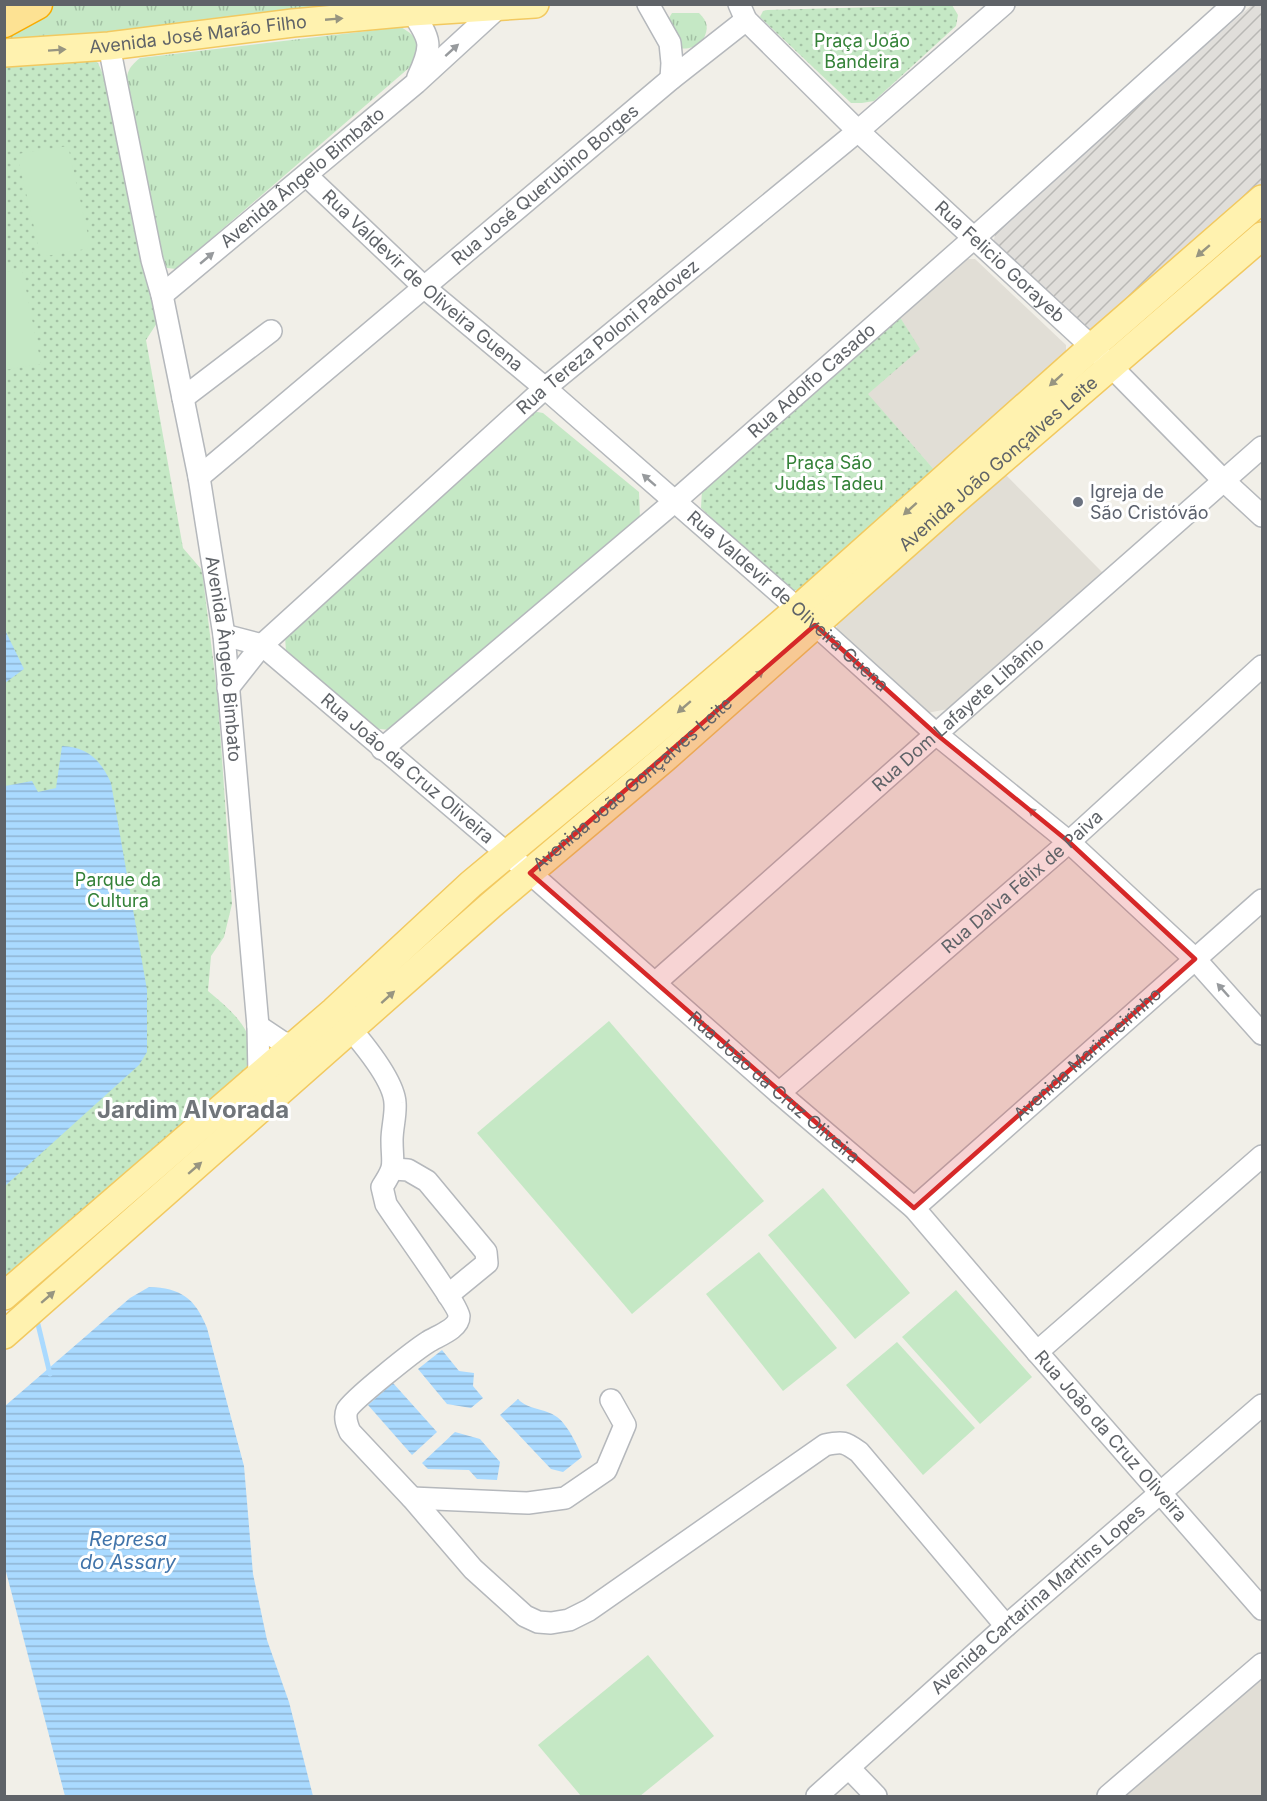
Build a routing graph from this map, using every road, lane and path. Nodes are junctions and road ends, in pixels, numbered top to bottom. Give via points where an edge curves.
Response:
1 (37, 4) edge
2 (535, 4) edge
3 (648, 4) edge
4 (1004, 4) edge
5 (1234, 4) edge
6 (500, 6) junction
7 (412, 12) junction
8 (742, 12) edge
9 (4, 22) edge
10 (110, 46) junction
11 (4, 53) edge
12 (671, 79) junction
13 (416, 83) junction
14 (858, 131) junction
15 (307, 176) junction
16 (1263, 199) edge
17 (1232, 225) junction
18 (974, 238) junction
19 (1256, 241) edge
20 (425, 288) junction
21 (162, 295) junction
22 (271, 331) dead end
23 (1092, 347) junction
24 (1111, 368) junction
25 (545, 388) junction
26 (183, 398) junction
27 (1263, 447) edge
28 (199, 477) junction
29 (1223, 480) junction
30 (950, 489) junction
31 (674, 502) junction
32 (1263, 516) edge
33 (806, 617) junction
34 (224, 635) junction
35 (262, 645) junction
36 (1263, 666) edge
37 (228, 687) junction
38 (936, 734) junction
39 (648, 737) junction
40 (382, 748) junction
41 (665, 758) junction
42 (1069, 842) junction
43 (507, 854) junction
44 (530, 873) junction
45 (471, 884) junction
46 (1263, 900) edge
47 (491, 905) junction
48 (1195, 959) junction
49 (656, 984) junction
50 (343, 1020) junction
51 (258, 1026) junction
52 (1263, 1034) edge
53 (293, 1045) junction
54 (259, 1076) junction
55 (778, 1094) junction
56 (1263, 1156) edge
57 (394, 1169) junction
58 (914, 1208) junction
59 (448, 1295) junction
60 (4, 1296) edge
61 (4, 1335) edge
62 (1036, 1352) junction
63 (611, 1400) dead end
64 (1263, 1405) edge
65 (1161, 1491) junction
66 (412, 1498) junction
67 (1263, 1609) edge
68 (1006, 1626) junction
69 (1263, 1664) edge
70 (849, 1768) junction
71 (817, 1797) edge
72 (876, 1797) edge
73 (1108, 1797) edge

1 - 9 highway
2 - 6 main road, Avenida José Marão Filho
3 - 12 street via 670,44
4 - 14 street, Rua Tereza Poloni Padovez
5 - 18 street, Rua Adolfo Casado
6 - 7 main road, Avenida José Marão Filho
13 -> 6 street, Avenida Ângelo Bimbato
10 -> 7 main road, Avenida José Marão Filho
7 - 13 street, Avenida Ângelo Bimbato via 428,44 428,55
8 - 12 street, Rua José Querubino Borges
8 - 14 street, Rua Felicio Gorayeb
11 -> 10 main road, Avenida José Marão Filho
10 - 21 street, Avenida Ângelo Bimbato
12 - 20 street, Rua José Querubino Borges
13 - 15 street, Avenida Ângelo Bimbato
14 - 18 street, Rua Felicio Gorayeb
14 - 25 street, Rua Tereza Poloni Padovez
15 - 20 street, Rua Valdevir de Oliveira Guena
21 -> 15 street, Avenida Ângelo Bimbato
16 - 17 main road, Avenida João Gonçalves Leite
17 - 19 main road
17 -> 23 main road, Avenida João Gonçalves Leite
18 - 23 street, Rua Felicio Gorayeb
18 - 31 street, Rua Adolfo Casado
19 - 24 main road, Avenida João Gonçalves Leite
20 - 25 street, Rua Valdevir de Oliveira Guena
20 - 28 street, Rua José Querubino Borges
21 - 26 street, Avenida Ângelo Bimbato
22 - 26 street
23 - 24 street, Rua Felicio Gorayeb
23 -> 30 main road, Avenida João Gonçalves Leite
24 - 29 street, Rua Felicio Gorayeb
24 - 30 main road, Avenida João Gonçalves Leite
31 -> 25 street, Rua Valdevir de Oliveira Guena
25 - 35 street, Rua Tereza Poloni Padovez
26 - 28 street, Avenida Ângelo Bimbato
27 - 29 street, Rua Dom Lafayete Libânio
28 - 34 street, Avenida Ângelo Bimbato
29 - 32 street, Rua Felicio Gorayeb
29 - 38 street, Rua Dom Lafayete Libânio
30 - 33 main road, Avenida João Gonçalves Leite
31 - 33 street, Rua Valdevir de Oliveira Guena
31 - 40 street, Rua Adolfo Casado
33 - 38 street, Rua Valdevir de Oliveira Guena
33 -> 39 main road, Avenida João Gonçalves Leite
41 -> 33 main road, Avenida João Gonçalves Leite
34 - 35 street, Rua João da Cruz Oliveira
34 - 37 street, Avenida Ângelo Bimbato
35 - 37 street, Rua Tereza Poloni Padovez
35 - 40 street, Rua João da Cruz Oliveira
36 - 42 street, Rua Dalva Félix de Paiva
37 - 51 street, Avenida Ângelo Bimbato
42 -> 38 street, Rua Valdevir de Oliveira Guena
38 - 49 street, Rua Dom Lafayete Libânio
39 - 41 main road
39 - 43 main road, Avenida João Gonçalves Leite
40 - 43 street, Rua João da Cruz Oliveira
41 - 44 main road, Avenida João Gonçalves Leite
42 - 48 street, Rua Valdevir de Oliveira Guena
42 - 55 street, Rua Dalva Félix de Paiva
43 - 44 street, Rua João da Cruz Oliveira
43 - 45 main road, Avenida João Gonçalves Leite
44 - 47 main road, Avenida João Gonçalves Leite
44 - 49 street, Rua João da Cruz Oliveira
45 - 47 main road
45 - 50 main road, Avenida João Gonçalves Leite
46 - 48 street, Avenida Marinheirinho
50 -> 47 main road, Avenida João Gonçalves Leite
52 -> 48 street, Rua Valdevir de Oliveira Guena
48 - 58 street, Avenida Marinheirinho
49 - 55 street, Rua João da Cruz Oliveira
50 - 53 main road, Avenida João Gonçalves Leite
50 - 57 street via 391,1085 395,1102
61 -> 50 main road, Avenida João Gonçalves Leite
51 - 53 street
51 - 54 street, Avenida Ângelo Bimbato
53 - 54 main road, Avenida João Gonçalves Leite
54 - 60 main road, Avenida João Gonçalves Leite
55 - 58 street, Rua João da Cruz Oliveira
56 - 62 street
57 - 59 street via 382,1187 386,1204
57 - 59 street via 408,1170 427,1181 486,1252 487,1263
58 - 62 street, Rua João da Cruz Oliveira
59 - 66 street via 458,1310 453,1327 358,1398 347,1409 345,1419 350,1432
62 - 65 street, Rua João da Cruz Oliveira
63 - 66 street via 625,1425 606,1470 565,1498 528,1503
64 - 65 street, Avenida Cartarina Martins Lopes
65 - 67 street, Rua João da Cruz Oliveira
65 - 68 street, Avenida Cartarina Martins Lopes
66 - 68 street via 472,1569 525,1616 550,1623 569,1620 589,1610 825,1445 847,1443 859,1452
68 - 70 street, Avenida Cartarina Martins Lopes
69 - 73 street
70 - 71 street, Avenida Cartarina Martins Lopes
70 - 72 street

